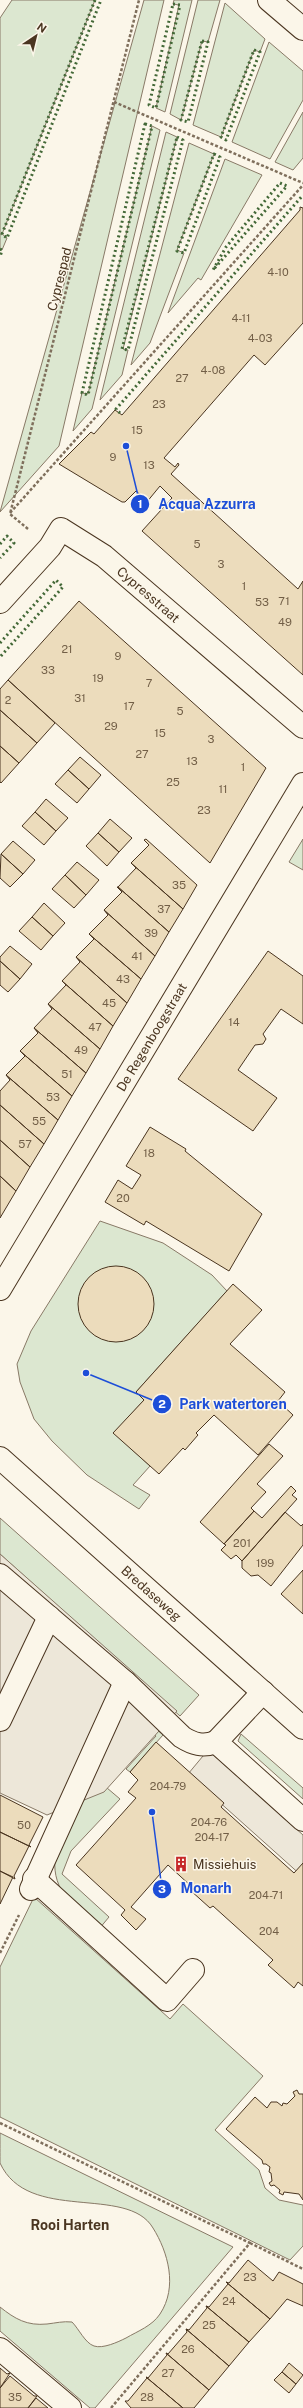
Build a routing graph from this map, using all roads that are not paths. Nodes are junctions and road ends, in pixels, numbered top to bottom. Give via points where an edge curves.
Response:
1 (268, 0) edge
2 (303, 29) edge
3 (0, 602) edge
4 (303, 727) edge
5 (303, 784) edge
6 (0, 1289) edge
7 (0, 1458) edge
8 (0, 1575) edge
9 (49, 1618) junction
10 (124, 1682) junction
11 (263, 1692) junction
12 (0, 1720) edge
13 (303, 1728) edge
14 (216, 1742) junction
15 (303, 1820) edge
16 (193, 1970) dead end
17 (0, 2348) edge
18 (70, 2408) edge

1 - 2 street
3 - 4 street, Cypresstraat via 50,547 61,530 104,556
5 - 6 street, De Regenboogstraat
7 - 11 street, Bredaseweg
8 - 9 street
9 - 10 street
9 - 12 street
10 - 14 street via 182,1737 192,1743
10 - 16 street via 33,1884 167,2000
11 - 13 street, Bredaseweg
11 - 14 street
14 - 15 street
17 - 18 street

